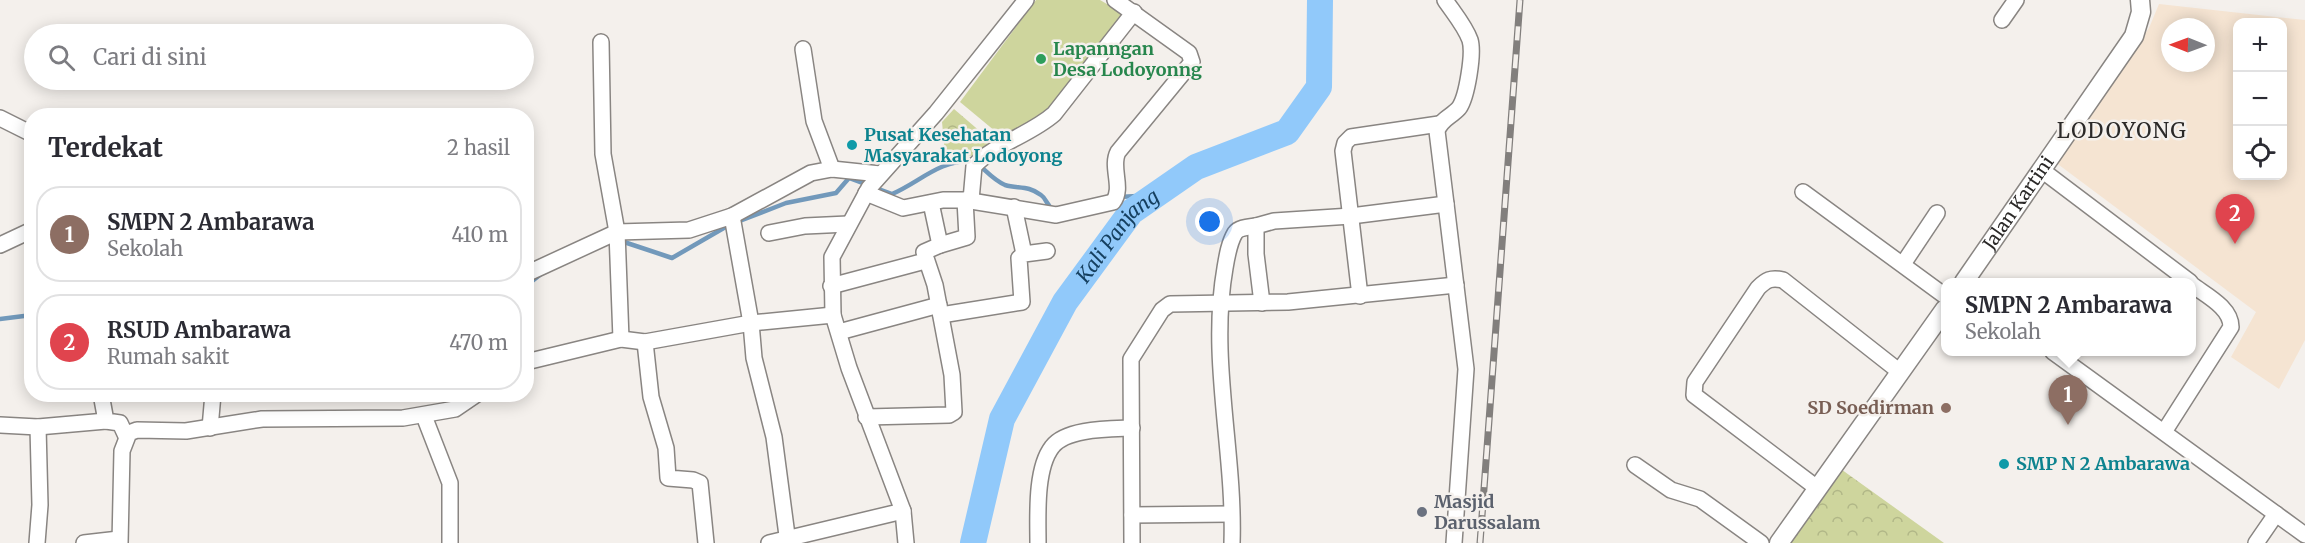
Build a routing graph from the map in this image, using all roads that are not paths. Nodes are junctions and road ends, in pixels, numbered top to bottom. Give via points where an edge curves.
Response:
1 (1026, 0) edge
2 (1115, 0) edge
3 (1445, 0) edge
4 (2016, 0) edge
5 (2140, 0) edge
6 (1454, 7) edge
7 (1134, 12) junction
8 (2002, 20) dead end
9 (601, 42) dead end
10 (803, 49) dead end
11 (0, 118) edge
12 (1439, 124) junction
13 (24, 130) edge
14 (832, 169) junction
15 (2043, 171) junction
16 (873, 184) junction
17 (1803, 192) dead end
18 (968, 200) junction
19 (931, 203) junction
20 (1446, 204) junction
21 (1014, 207) junction
22 (1937, 213) dead end
23 (732, 216) junction
24 (1350, 216) junction
25 (848, 224) junction
26 (1256, 226) junction
27 (617, 232) junction
28 (769, 233) dead end
29 (24, 234) edge
30 (940, 244) junction
31 (0, 245) edge
32 (1047, 252) dead end
33 (1024, 254) junction
34 (925, 261) junction
35 (1902, 264) junction
36 (534, 270) edge
37 (1967, 278) edge
38 (2183, 278) edge
39 (1456, 285) junction
40 (831, 286) junction
41 (2196, 288) edge
42 (1941, 293) edge
43 (1360, 296) junction
44 (1262, 303) junction
45 (1220, 305) junction
46 (940, 310) junction
47 (833, 315) junction
48 (1941, 315) edge
49 (751, 323) junction
50 (838, 332) junction
51 (621, 339) junction
52 (645, 342) junction
53 (2060, 356) edge
54 (534, 360) edge
55 (1900, 372) junction
56 (102, 402) edge
57 (212, 402) edge
58 (465, 402) edge
59 (424, 416) junction
60 (866, 417) junction
61 (106, 421) junction
62 (0, 425) edge
63 (38, 427) junction
64 (210, 428) junction
65 (1132, 428) junction
66 (2164, 432) junction
67 (126, 436) junction
68 (1635, 465) dead end
69 (1817, 488) junction
70 (903, 511) junction
71 (1231, 514) junction
72 (2276, 514) junction
73 (1132, 515) junction
74 (2302, 537) edge
75 (788, 540) edge
76 (120, 541) edge
77 (37, 543) edge
78 (47, 543) edge
79 (84, 543) edge
80 (450, 543) edge
81 (706, 543) edge
82 (769, 543) edge
83 (906, 543) edge
84 (1038, 543) edge
85 (1132, 543) edge
86 (1232, 543) edge
87 (1454, 543) edge
88 (1761, 543) edge
89 (1779, 543) edge
90 (2256, 543) edge

1 - 16 street via 936,113
2 - 7 street
3 - 6 street
4 - 8 street
5 - 15 street, Jalan Kartini via 2142,12 2134,36
6 - 12 street via 1470,40 1472,54 1460,107
7 - 18 street via 1054,114 979,161
7 - 21 street via 1189,53 1192,62 1114,158 1116,199 1056,215
9 - 27 street via 603,154
10 - 14 street via 814,121
11 - 13 street
12 - 20 street via 1437,138
12 - 24 street via 1347,140 1343,151
14 - 16 street
14 - 23 street via 800,177 773,196
15 - 37 street, Jalan Kartini
15 - 38 street
16 - 19 street via 903,208
16 - 25 street
17 - 35 street
18 - 19 street
18 - 21 street
18 - 30 street via 967,237
19 - 30 street
20 - 24 street
20 - 39 street
21 - 33 street
22 - 35 street
23 - 27 street via 689,230
23 - 49 street
24 - 26 street via 1274,221
24 - 43 street
25 - 28 street
25 - 40 street via 832,257
26 - 44 street
26 - 45 street via 1235,233 1229,247
27 - 36 street
27 - 51 street
29 - 31 street
30 - 34 street via 924,252
32 - 33 street
33 - 46 street via 1019,258 1022,302
34 - 40 street
34 - 46 street
35 - 42 street
39 - 43 street
39 - 87 street via 1466,377
40 - 47 street
41 - 66 street via 2225,310 2231,327
43 - 44 street
44 - 45 street
45 - 65 street via 1179,303 1162,310 1132,354
45 - 71 street
46 - 50 street
46 - 60 street via 954,411 949,415
47 - 49 street
47 - 50 street
48 - 55 street
49 - 52 street
49 - 75 street via 754,358 774,437
50 - 60 street
51 - 52 street
51 - 54 street
52 - 81 street via 651,397 666,448 668,478 700,483
53 - 66 street
55 - 69 street
55 - 69 street via 1783,280 1766,280 1738,317 1695,382 1694,395
56 - 61 street
57 - 64 street
58 - 59 street via 455,409
59 - 64 street via 262,419
59 - 80 street via 450,483
60 - 70 street
61 - 63 street
61 - 67 street via 120,423
62 - 63 street
63 - 77 street
64 - 67 street via 137,430
65 - 73 street
65 - 84 street via 1092,429 1052,446 1038,496
66 - 72 street
67 - 76 street via 119,485
68 - 88 street via 1671,490 1700,499
69 - 89 street
70 - 75 street
70 - 83 street
71 - 73 street
71 - 86 street
72 - 74 street
72 - 90 street
73 - 85 street
75 - 82 street
76 - 79 street
77 - 78 street

